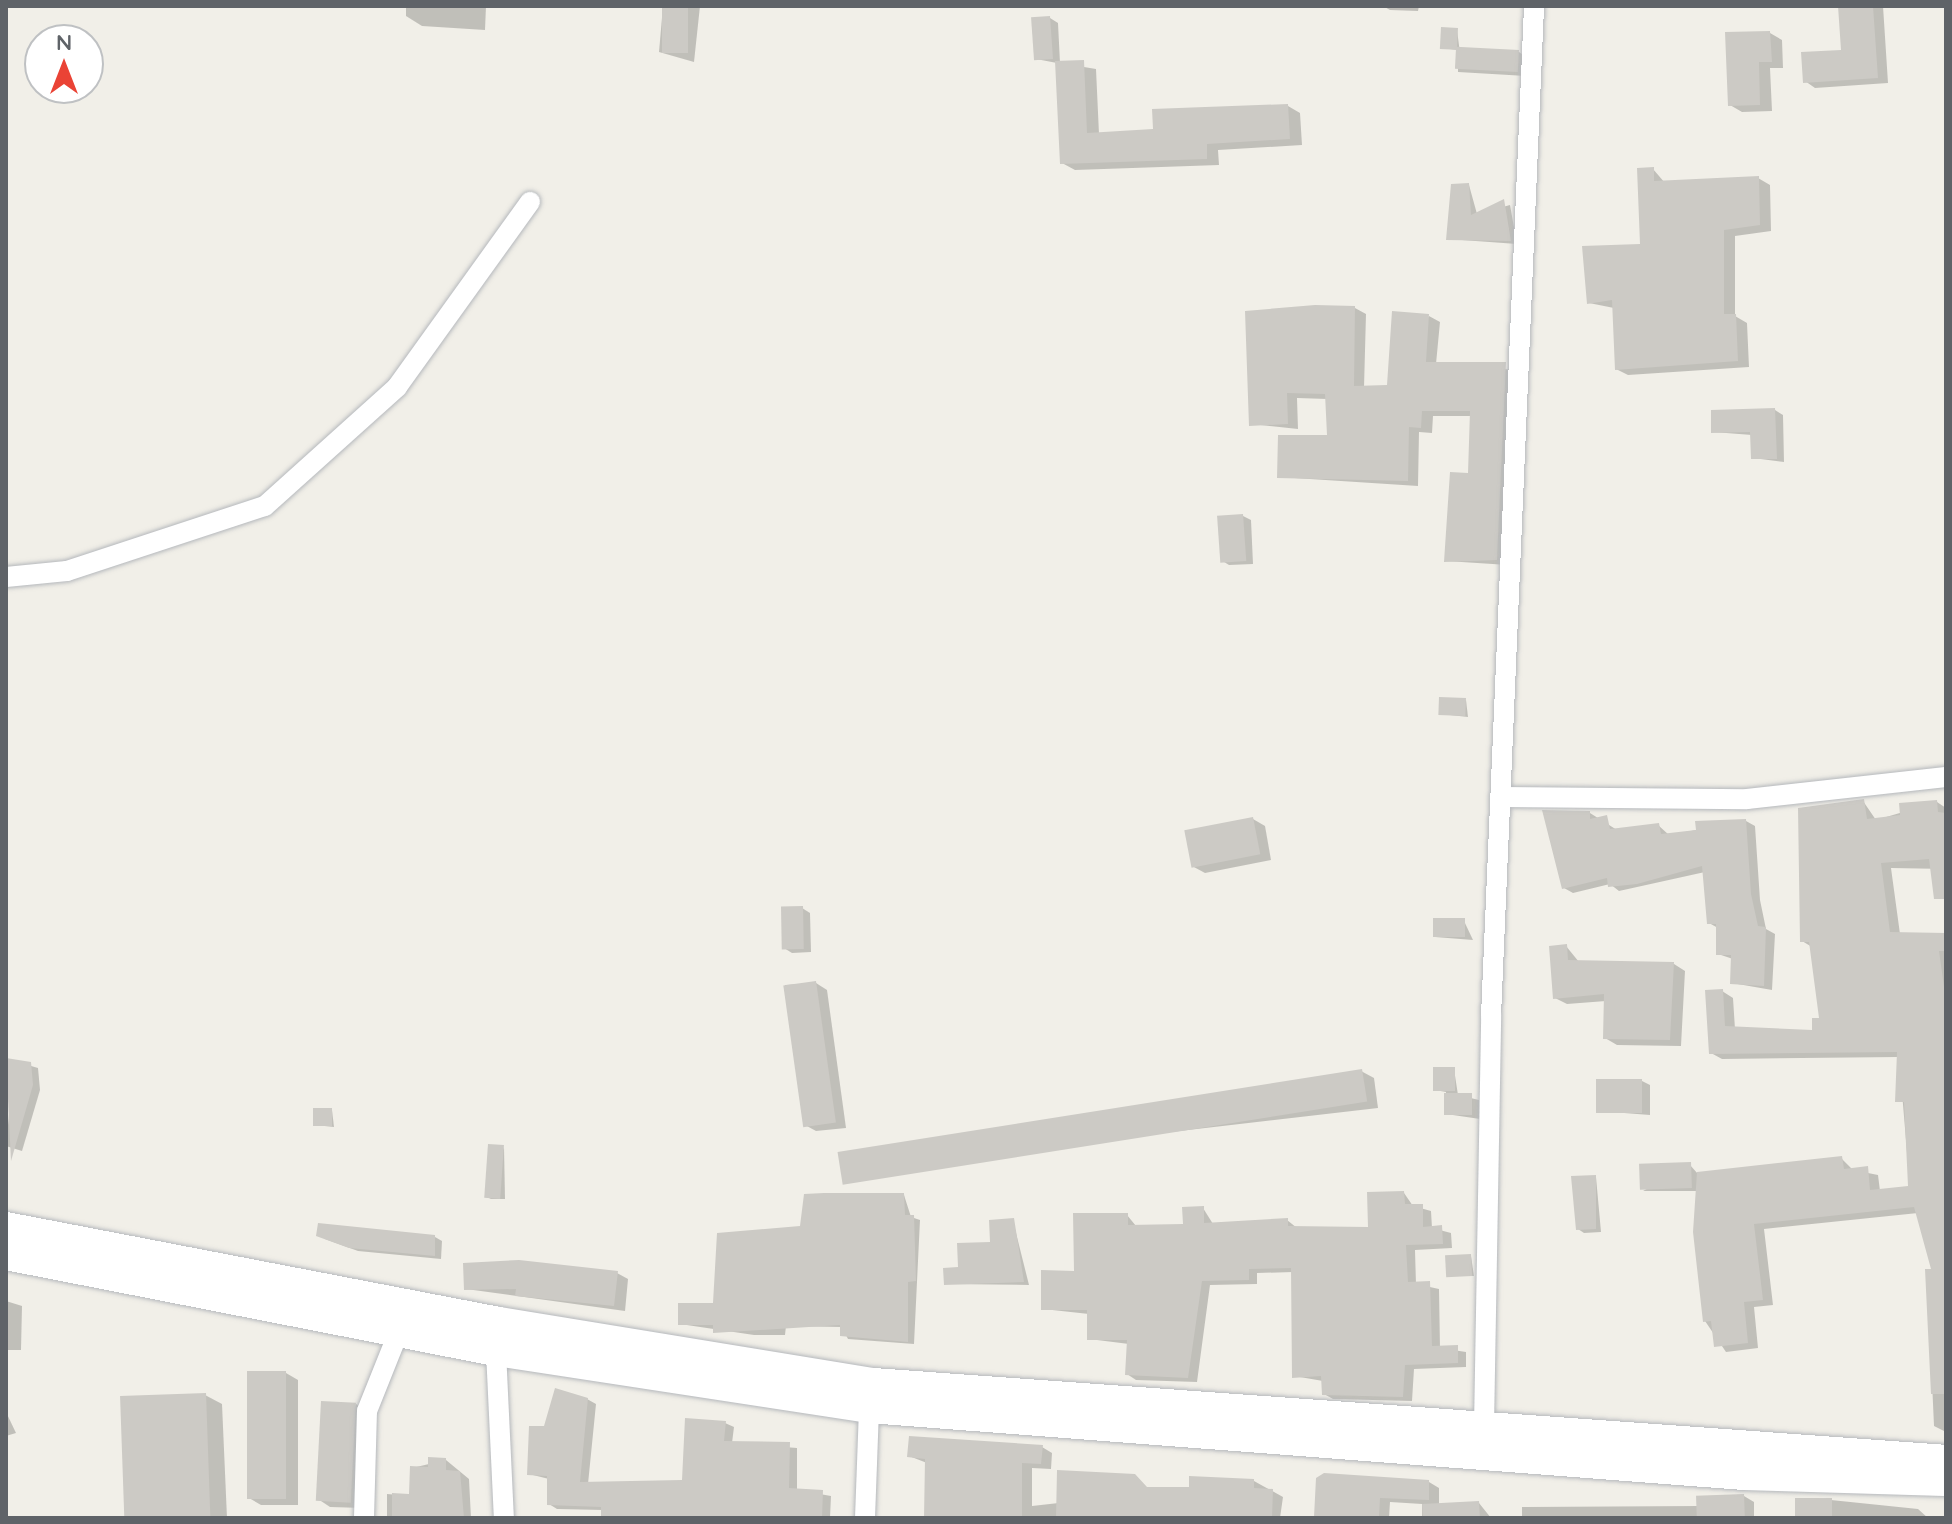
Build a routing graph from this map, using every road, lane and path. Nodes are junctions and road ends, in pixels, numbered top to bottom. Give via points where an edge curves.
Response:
1 (1534, 6) edge
2 (530, 202) dead end
3 (6, 577) edge
4 (1946, 777) edge
5 (1502, 797) junction
6 (6, 1227) edge
7 (6, 1255) edge
8 (399, 1331) junction
9 (496, 1351) junction
10 (869, 1408) junction
11 (1484, 1427) junction
12 (1946, 1460) edge
13 (1946, 1481) edge
14 (364, 1518) edge
15 (504, 1518) edge
16 (865, 1518) edge

1 - 5 street
2 - 3 street via 397,387 265,506 67,571
4 - 5 street via 1747,799
5 - 11 street
6 - 11 street via 499,1322 873,1383
7 - 8 street
8 - 9 street
8 - 14 street via 367,1411
9 - 10 street
9 - 15 street
10 - 13 street via 1743,1475
10 - 16 street
11 - 12 street

